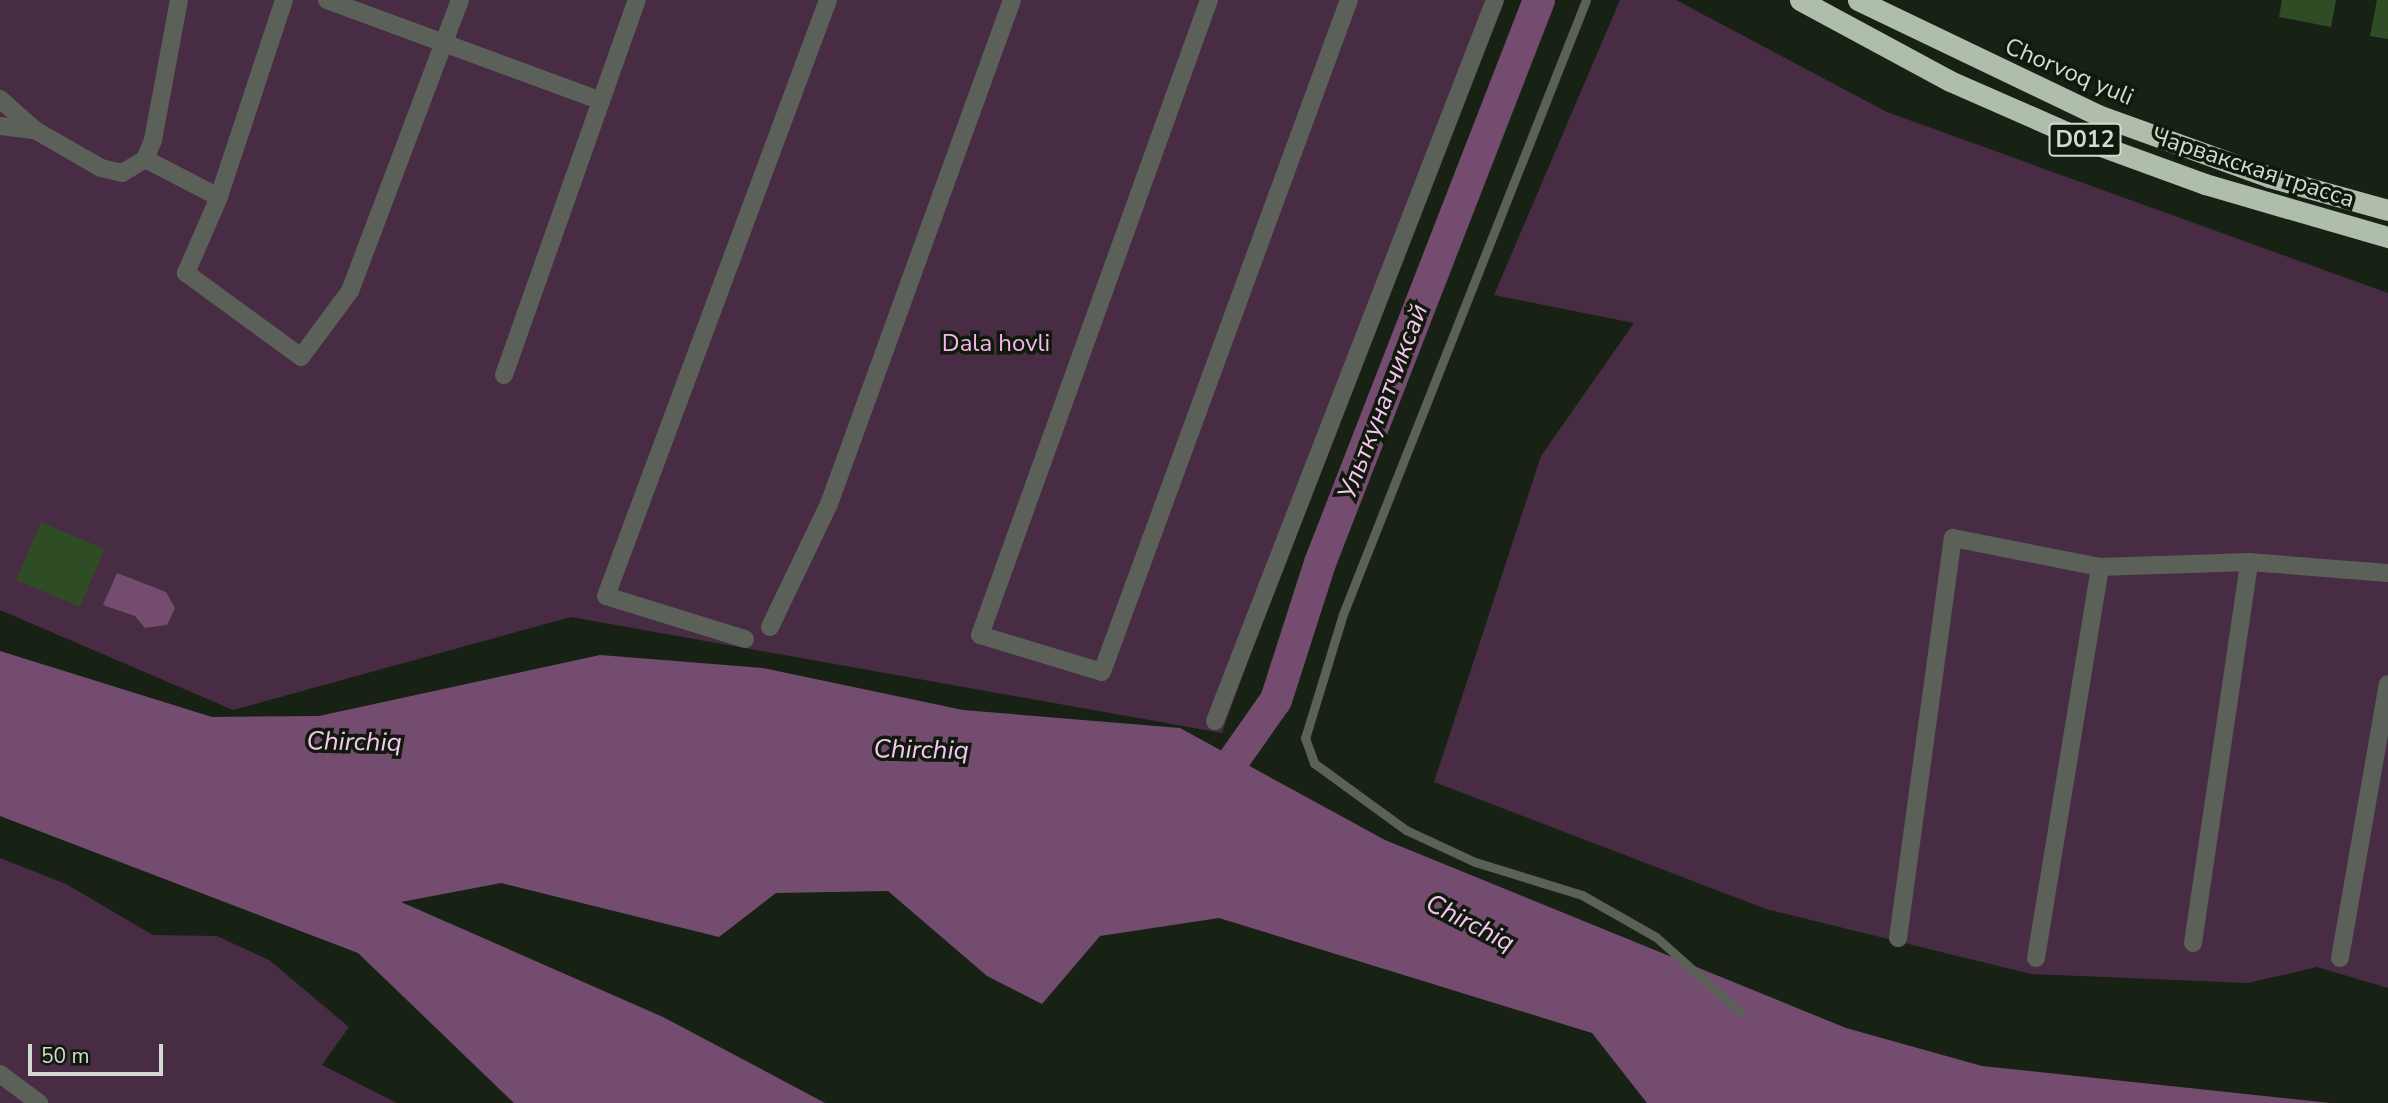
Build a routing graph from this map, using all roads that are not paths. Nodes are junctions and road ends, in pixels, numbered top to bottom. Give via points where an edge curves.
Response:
1 (178, 0) edge
2 (284, 0) edge
3 (327, 0) edge
4 (460, 0) edge
5 (637, 0) edge
6 (828, 0) edge
7 (1012, 0) edge
8 (1209, 0) edge
9 (1349, 0) edge
10 (1495, 0) edge
11 (1586, 0) edge
12 (1801, 0) edge
13 (1858, 0) edge
14 (445, 43) junction
15 (0, 99) edge
16 (601, 101) junction
17 (0, 127) edge
18 (35, 130) junction
19 (145, 159) junction
20 (219, 197) junction
21 (2388, 210) edge
22 (2388, 237) edge
23 (504, 375) dead end
24 (2249, 562) junction
25 (2100, 567) junction
26 (2388, 573) edge
27 (769, 627) dead end
28 (744, 639) dead end
29 (2388, 684) edge
30 (1215, 721) dead end
31 (1898, 938) dead end
32 (2193, 943) dead end
33 (2036, 958) dead end
34 (2340, 958) dead end
35 (1740, 1012) dead end
36 (0, 1074) edge
37 (39, 1103) edge

1 - 19 street
2 - 20 street
3 - 14 street
4 - 14 street
5 - 16 street
6 - 28 street via 606,596
7 - 27 street via 829,503
8 - 9 street via 980,635 1102,673
10 - 30 street
11 - 35 lane via 1343,614 1306,738 1314,763 1406,830 1475,862 1582,895 1656,937
12 - 22 highway, Чарвакская трасса / D012 via 1950,81 2087,141 2205,184
13 - 21 highway, Chorvoq yuli / D012 via 2098,115 2269,177
14 - 16 street
14 - 20 street via 350,291 301,358 186,273
15 - 18 street
16 - 23 street
17 - 18 street
18 - 19 street via 101,168 122,173
19 - 20 street
24 - 25 street
24 - 26 street
24 - 32 street
25 - 31 street via 1953,538
25 - 33 street
29 - 34 street
36 - 37 street

